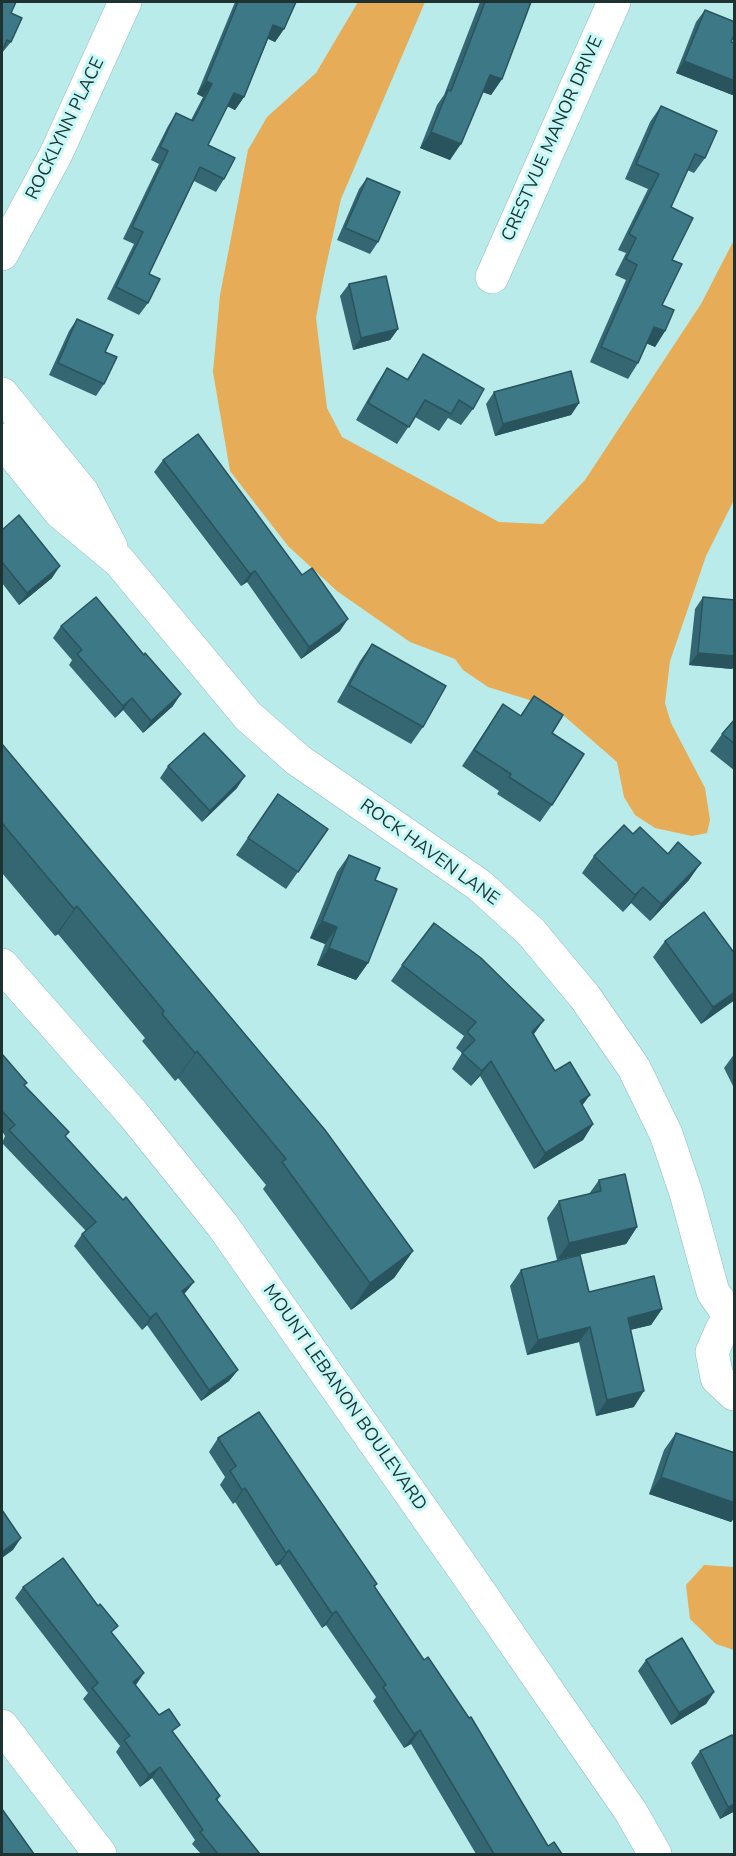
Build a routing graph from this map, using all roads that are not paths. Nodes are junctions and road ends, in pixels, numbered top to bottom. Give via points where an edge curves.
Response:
1 (125, 2) edge
2 (614, 2) edge
3 (2, 254) edge
4 (492, 277) dead end
5 (2, 394) edge
6 (2, 440) edge
7 (35, 457) junction
8 (2, 964) edge
9 (734, 1320) edge
10 (735, 1394) edge
11 (2, 1726) edge
12 (100, 1854) edge
13 (656, 1854) edge

1 - 3 street, ROCKLYNN PLACE via 56,154
2 - 4 street, CRESTVUE MANOR DRIVE
5 - 7 street, ROCK HAVEN LANE
6 - 7 street, ROCK HAVEN LANE
7 - 9 street, ROCK HAVEN LANE via 82,492 118,561 248,716 298,760 478,885 531,932 585,997 634,1068 666,1134 713,1292
8 - 13 street, MOUNT LEBANON BOULEVARD via 133,1114 223,1226 465,1571
9 - 10 street, ROCK HAVEN LANE via 722,1329 712,1352 717,1378
11 - 12 street

